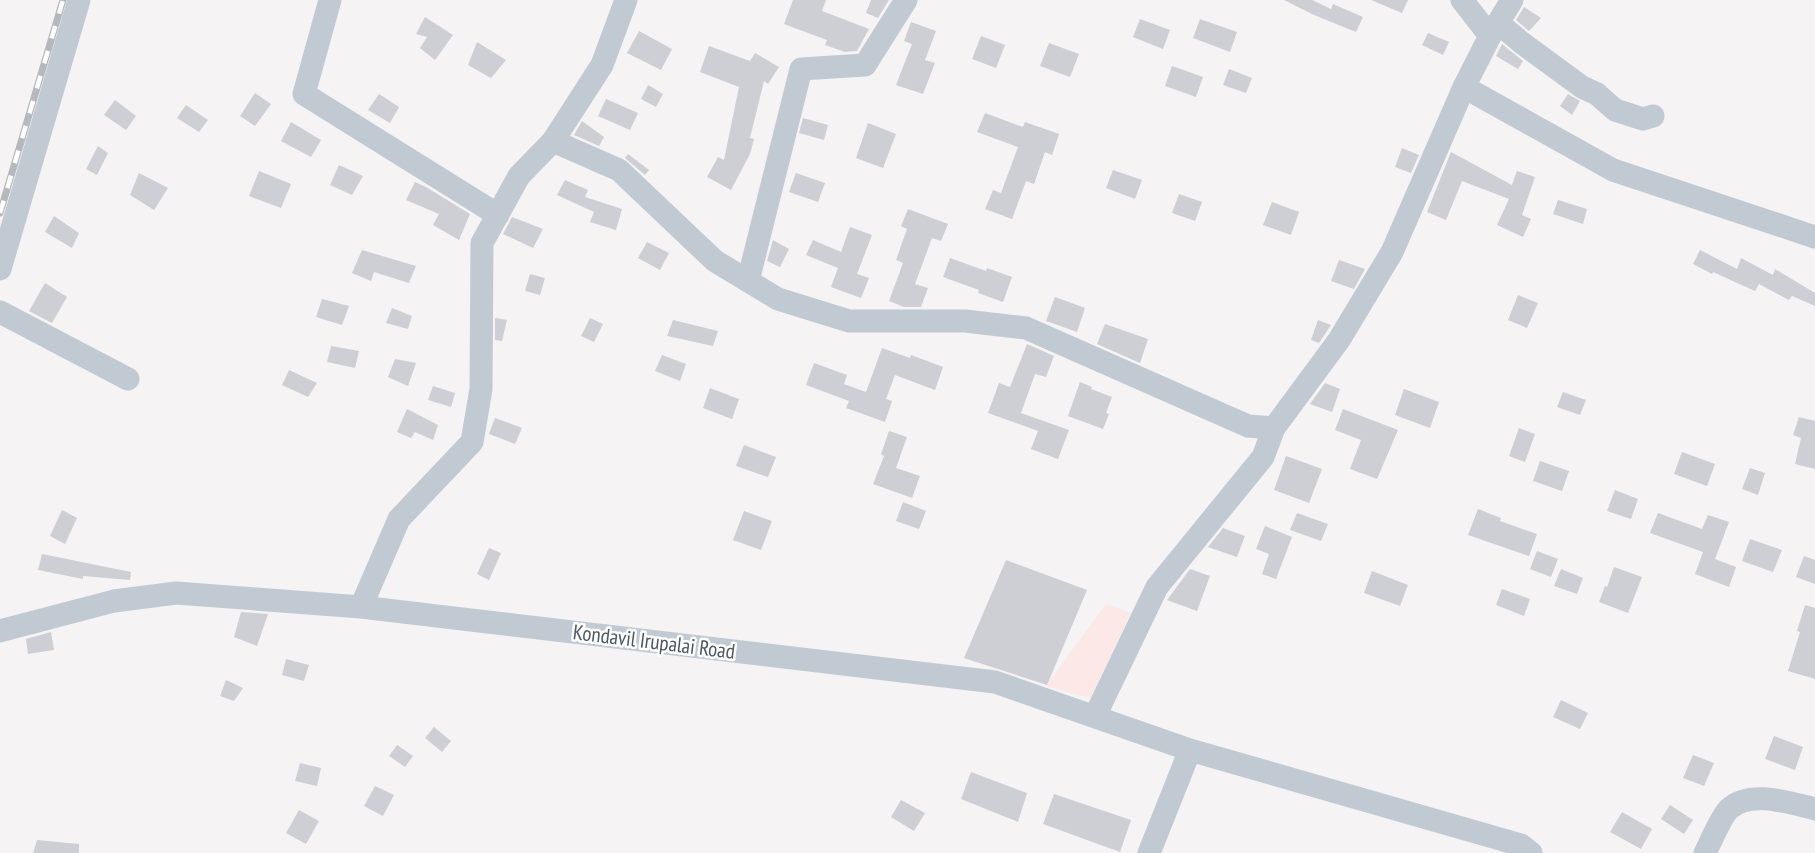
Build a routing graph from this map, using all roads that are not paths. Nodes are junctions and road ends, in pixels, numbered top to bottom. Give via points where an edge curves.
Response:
1 (79, 0) edge
2 (330, 0) edge
3 (626, 0) edge
4 (906, 0) edge
5 (1462, 0) edge
6 (1512, 0) edge
7 (1494, 29) junction
8 (1464, 87) junction
9 (1653, 116) dead end
10 (554, 141) junction
11 (498, 215) junction
12 (1815, 237) edge
13 (0, 270) edge
14 (748, 281) junction
15 (0, 312) edge
16 (128, 379) dead end
17 (1274, 428) junction
18 (360, 607) junction
19 (0, 631) edge
20 (1095, 716) junction
21 (1190, 750) junction
22 (1815, 809) edge
23 (1149, 853) edge
24 (1531, 853) edge
25 (1705, 853) edge

1 - 13 street
2 - 11 street via 304,94
3 - 10 street via 602,65
4 - 14 street via 865,65 801,69
5 - 7 street
6 - 7 street
7 - 8 street
7 - 9 street via 1522,43 1615,110 1643,119
8 - 12 street via 1613,170
8 - 17 street via 1392,252 1339,340
10 - 11 street via 519,176
10 - 14 street via 619,170 715,261
11 - 18 street via 482,243 481,389 472,442 399,519
14 - 17 street via 778,299 849,321 965,321 1026,328 1248,426
15 - 16 street
17 - 20 street via 1263,457 1157,587
18 - 19 street, Kondavil Irupalai Road via 176,593 114,601
18 - 20 street, Kondavil Irupalai Road via 995,681
20 - 21 street, Kondavil Irupalai Road
21 - 23 street
21 - 24 street, Kondavil Irupalai Road via 1521,845
22 - 25 street via 1750,798 1729,809

